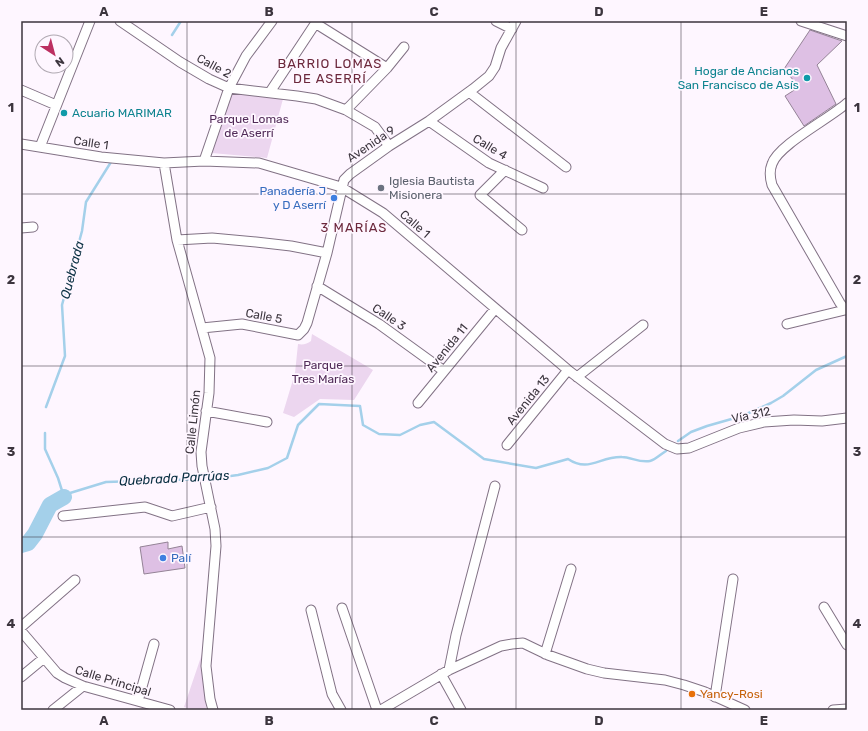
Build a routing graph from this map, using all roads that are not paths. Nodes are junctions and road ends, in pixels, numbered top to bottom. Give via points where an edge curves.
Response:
1 (90, 21) edge
2 (120, 21) edge
3 (272, 21) edge
4 (496, 21) edge
5 (801, 21) edge
6 (829, 21) edge
7 (316, 22) edge
8 (514, 25) edge
9 (828, 31) junction
10 (847, 36) edge
11 (404, 47) dead end
12 (387, 68) junction
13 (229, 88) junction
14 (21, 90) edge
15 (270, 92) junction
16 (469, 92) junction
17 (847, 104) edge
18 (56, 105) junction
19 (346, 110) junction
20 (429, 121) junction
21 (21, 144) edge
22 (388, 146) junction
23 (40, 147) junction
24 (204, 161) junction
25 (164, 163) junction
26 (566, 167) dead end
27 (505, 170) junction
28 (342, 187) junction
29 (543, 188) dead end
30 (21, 228) edge
31 (33, 228) dead end
32 (522, 230) dead end
33 (177, 240) junction
34 (327, 254) junction
35 (317, 286) junction
36 (495, 309) junction
37 (846, 310) edge
38 (787, 324) dead end
39 (643, 325) dead end
40 (202, 328) junction
41 (298, 335) joint
42 (568, 370) junction
43 (444, 371) junction
44 (577, 377) junction
45 (418, 403) dead end
46 (206, 411) junction
47 (847, 418) edge
48 (267, 422) dead end
49 (664, 444) joint
50 (507, 445) dead end
51 (495, 486) dead end
52 (211, 507) junction
53 (63, 516) dead end
54 (571, 569) dead end
55 (733, 579) dead end
56 (75, 580) dead end
57 (824, 607) dead end
58 (342, 608) dead end
59 (311, 610) dead end
60 (21, 627) edge
61 (21, 631) edge
62 (154, 644) dead end
63 (847, 645) edge
64 (545, 654) junction
65 (44, 658) junction
66 (445, 672) junction
67 (21, 677) edge
68 (83, 686) junction
69 (715, 697) junction
70 (138, 701) junction
71 (392, 707) edge
72 (847, 709) edge
73 (54, 710) edge
74 (170, 710) edge
75 (213, 710) edge
76 (341, 710) edge
77 (377, 710) edge
78 (382, 710) edge
79 (461, 710) edge
80 (745, 710) edge
81 (833, 710) edge

1 - 18 street
2 - 13 street, Calle 2 via 180,62
3 - 13 street via 246,56
4 - 8 street
5 - 9 street
6 - 9 street
7 - 12 street
7 - 15 street
8 - 16 street, Avenida 9 via 489,76
9 - 10 street
11 - 12 street
12 - 19 street
13 - 15 street, Calle 2
13 - 24 street
14 - 18 street
15 - 19 street, Calle 2 via 316,99
16 - 20 street, Avenida 9
16 - 26 street
17 - 37 street via 776,154 771,164 770,175 772,185
18 - 23 street
19 - 22 street, Calle 2 via 375,127
20 - 22 street, Avenida 9
20 - 27 street, Calle 4 via 489,163
21 - 23 street, Calle 1
22 - 28 street, Avenida 9 via 350,174
23 - 25 street, Calle 1 via 101,157
24 - 25 street, Calle 1
24 - 28 street, Calle 1 via 259,163
25 - 33 street, Calle Limón
27 - 29 street, Calle 4
27 - 32 street via 480,195
28 - 34 street, Avenida 9
28 - 36 street, Calle 1 via 383,213
30 - 31 street
33 - 34 street via 212,238 256,242
33 - 40 street, Calle Limón
34 - 35 street, Avenida 9
35 - 41 street, Avenida 9 via 307,323
35 - 43 street, Calle 3 via 379,324
36 - 42 street, Calle 1
36 - 43 street, Avenida 11
37 - 38 street
39 - 44 street
40 - 41 street, Calle 5 via 242,324
40 - 46 street, Calle Limón via 210,358
42 - 44 street, Calle 1
42 - 50 street, Avenida 13
43 - 45 street, Avenida 11
44 - 49 street, Calle 1
46 - 48 street
46 - 52 street, Calle Limón via 201,452
47 - 49 street, Vía 312 via 764,422 739,428 689,448 677,449
51 - 66 street
52 - 53 street via 172,516 145,507
52 - 75 street, Calle Limón via 216,546 206,666
54 - 64 street
55 - 69 street
56 - 60 street
57 - 63 street
58 - 77 street
59 - 76 street via 332,694
61 - 65 street, Calle Principal
62 - 70 street
64 - 66 street via 523,643 512,644 501,646
64 - 69 street via 587,669 665,680
65 - 67 street
65 - 68 street, Calle Principal via 61,676
66 - 71 street
66 - 79 street
68 - 70 street, Calle Principal
68 - 73 street
69 - 80 street
70 - 74 street, Calle Principal
71 - 78 street
72 - 81 street

